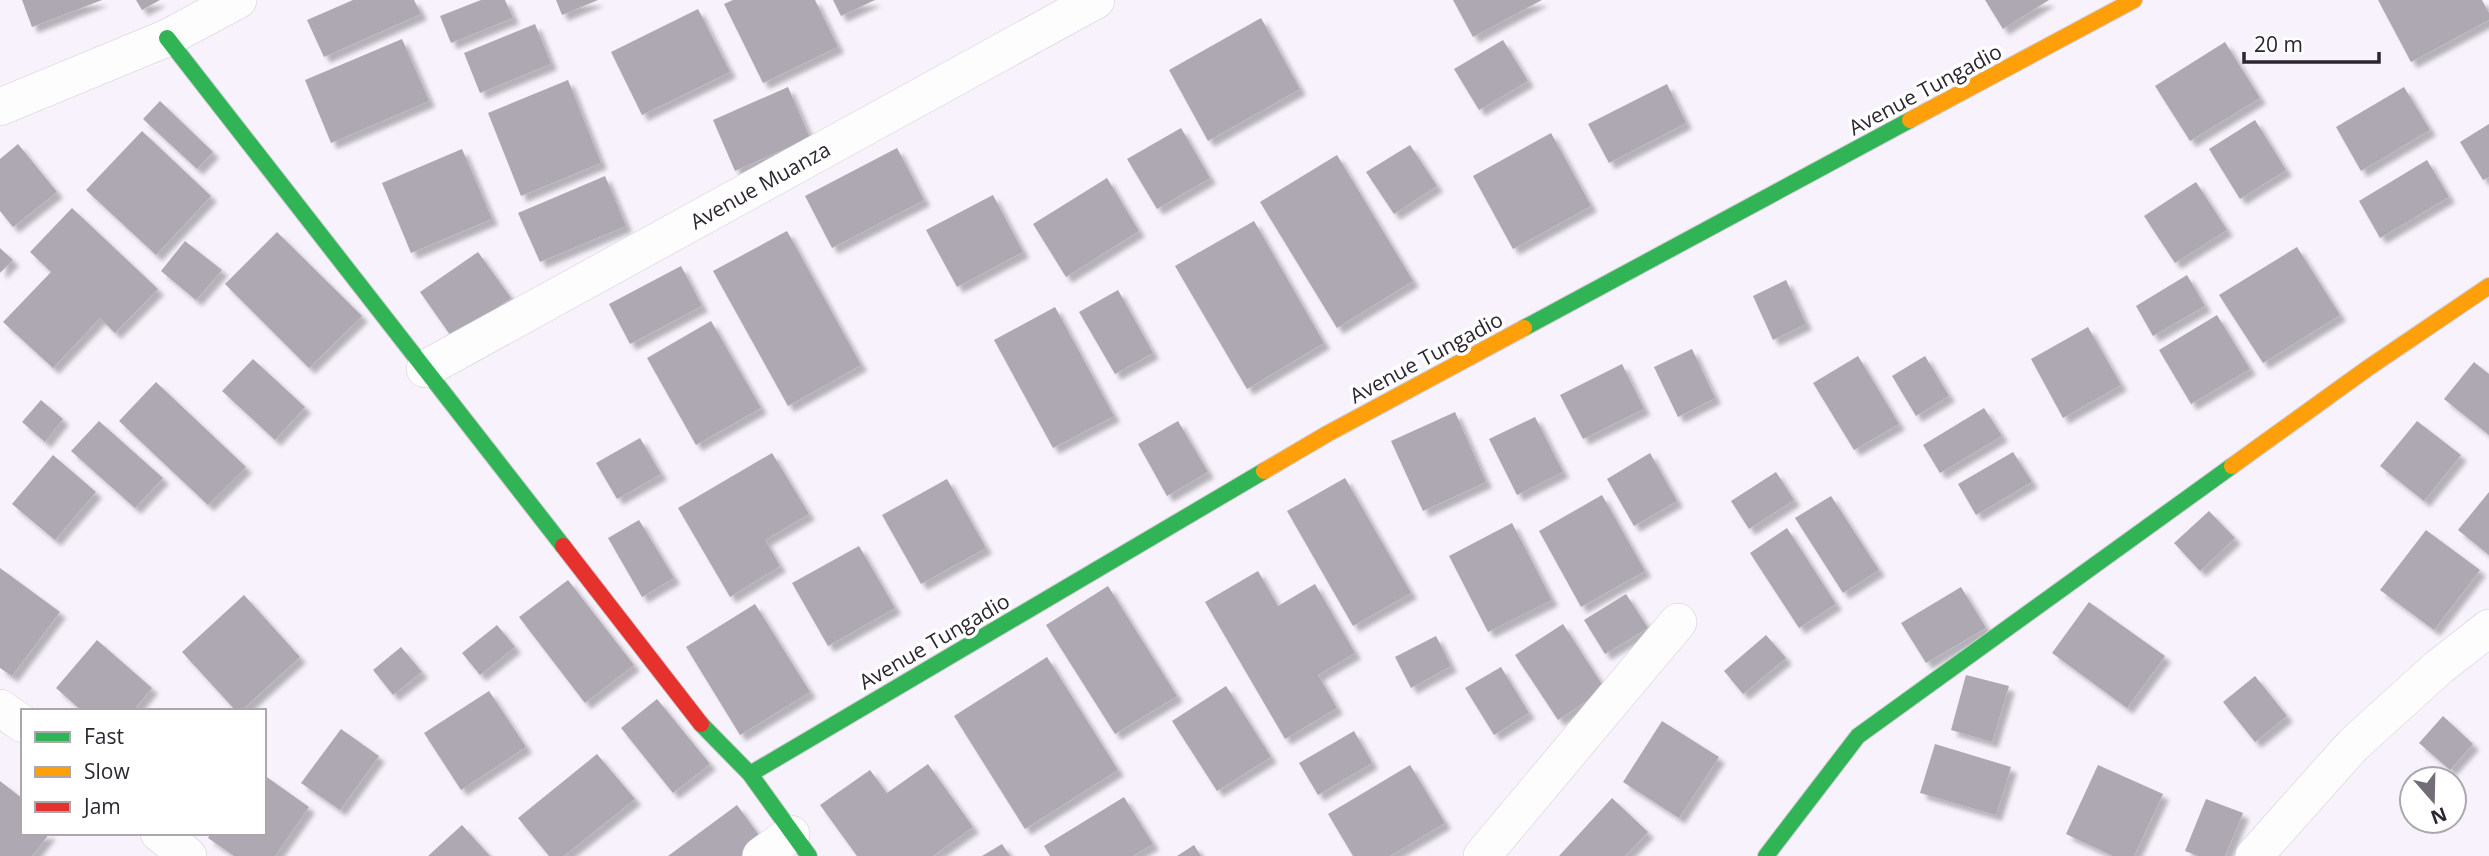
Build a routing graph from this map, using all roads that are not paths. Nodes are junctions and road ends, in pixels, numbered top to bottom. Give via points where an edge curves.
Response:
1 (238, 0) edge
2 (1096, 0) edge
3 (2134, 0) edge
4 (167, 38) junction
5 (0, 107) edge
6 (2489, 286) edge
7 (425, 369) junction
8 (1678, 622) dead end
9 (2489, 628) edge
10 (0, 708) edge
11 (21, 723) edge
12 (750, 774) junction
13 (162, 835) edge
14 (800, 845) edge
15 (188, 856) edge
16 (761, 856) edge
17 (1482, 856) edge
18 (1766, 856) edge
19 (2254, 856) edge

1 - 4 street
2 - 7 street, Avenue Muanza
3 - 12 street, Avenue Tungadio via 1327,435
4 - 5 street
4 - 7 street
6 - 18 street via 1858,736
7 - 12 street via 703,726
8 - 17 street
9 - 19 street via 2353,745
10 - 11 street
12 - 14 street
13 - 15 street
14 - 16 street

